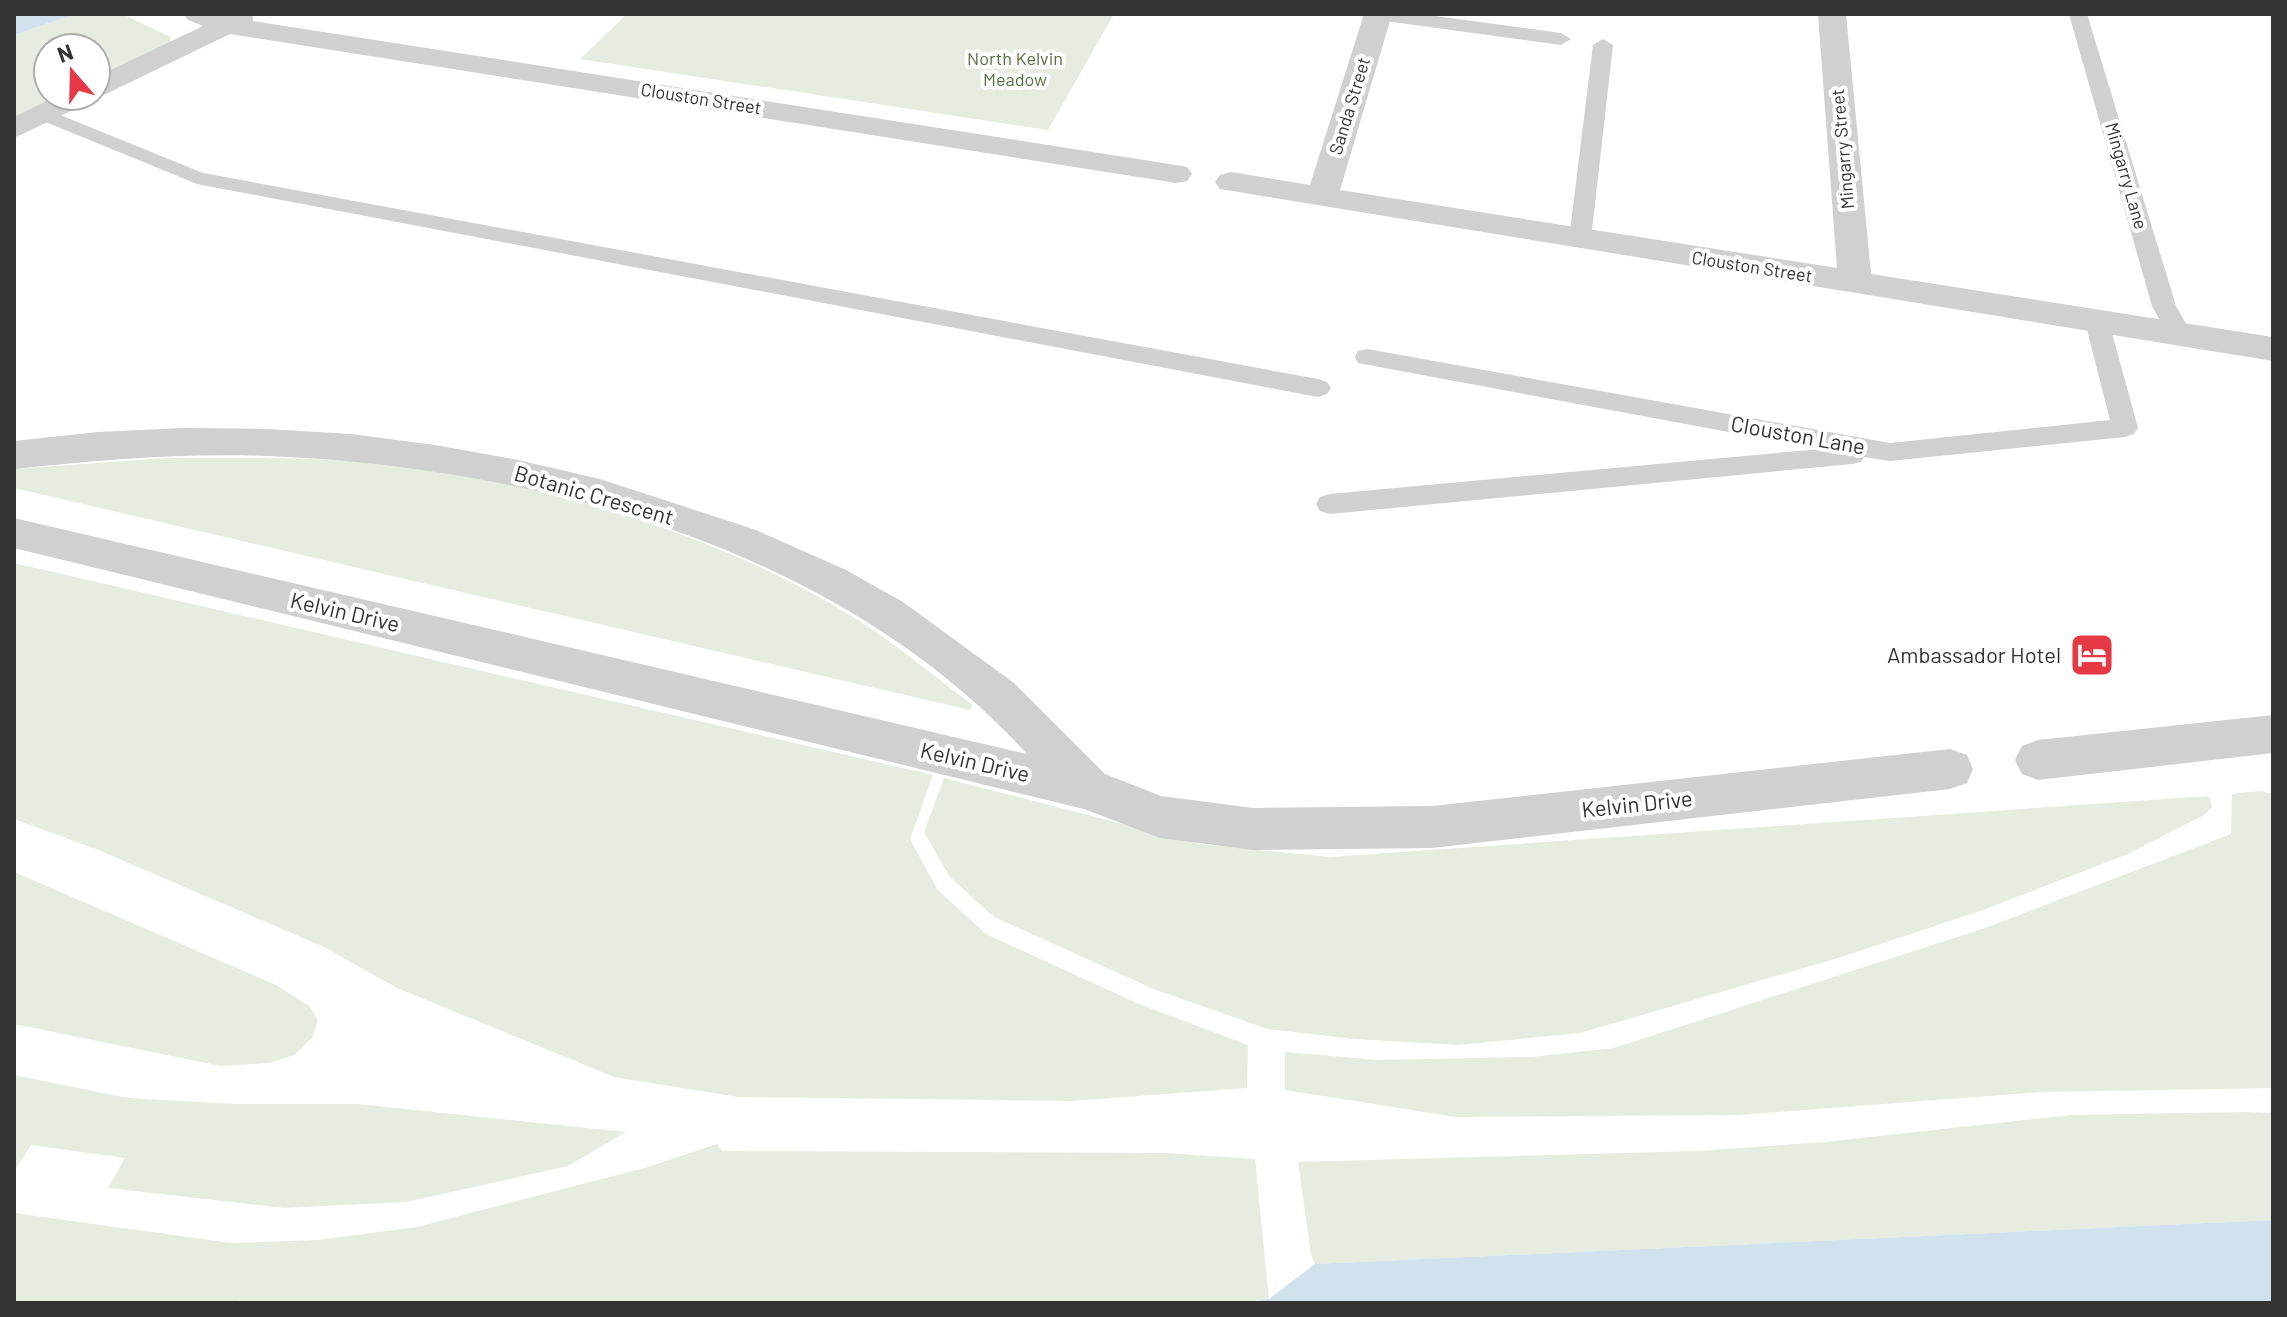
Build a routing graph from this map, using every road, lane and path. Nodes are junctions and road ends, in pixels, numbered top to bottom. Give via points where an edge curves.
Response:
1 (1378, 14) edge
2 (1832, 14) edge
3 (2078, 14) edge
4 (220, 18) edge
5 (1561, 39) dead end
6 (1603, 45) dead end
7 (112, 79) edge
8 (47, 112) edge
9 (43, 114) junction
10 (14, 129) edge
11 (1176, 174) dead end
12 (1231, 182) dead end
13 (1322, 197) junction
14 (1580, 239) junction
15 (1855, 283) junction
16 (2097, 322) junction
17 (2180, 335) junction
18 (2273, 349) edge
19 (1367, 357) dead end
20 (1318, 388) dead end
21 (1890, 452) junction
22 (14, 455) edge
23 (1330, 504) dead end
24 (14, 533) edge
25 (2265, 739) edge
26 (2038, 760) dead end
27 (1950, 769) dead end
28 (1088, 789) junction

1 - 5 lane
1 - 13 street, Sanda Street
2 - 15 street, Mingarry Street
3 - 17 lane, Mingarry Lane via 2164,306
4 - 7 street
4 - 11 street, Clouston Street
6 - 14 lane
8 - 9 street
9 - 10 street
9 - 20 lane via 197,178
12 - 13 street, Clouston Street
13 - 14 street, Clouston Street
14 - 15 street, Clouston Street
15 - 16 street, Clouston Street
16 - 17 street, Clouston Street
16 - 21 lane, Clouston Lane via 2125,428
17 - 18 street, Clouston Street
19 - 21 lane, Clouston Lane
21 - 23 lane
22 - 28 street, Botanic Crescent via 180,442 304,443 428,455 626,500 813,572 911,630 1009,706
24 - 28 street, Kelvin Drive
25 - 26 street
27 - 28 street, Kelvin Drive via 1432,827 1253,829 1160,817

